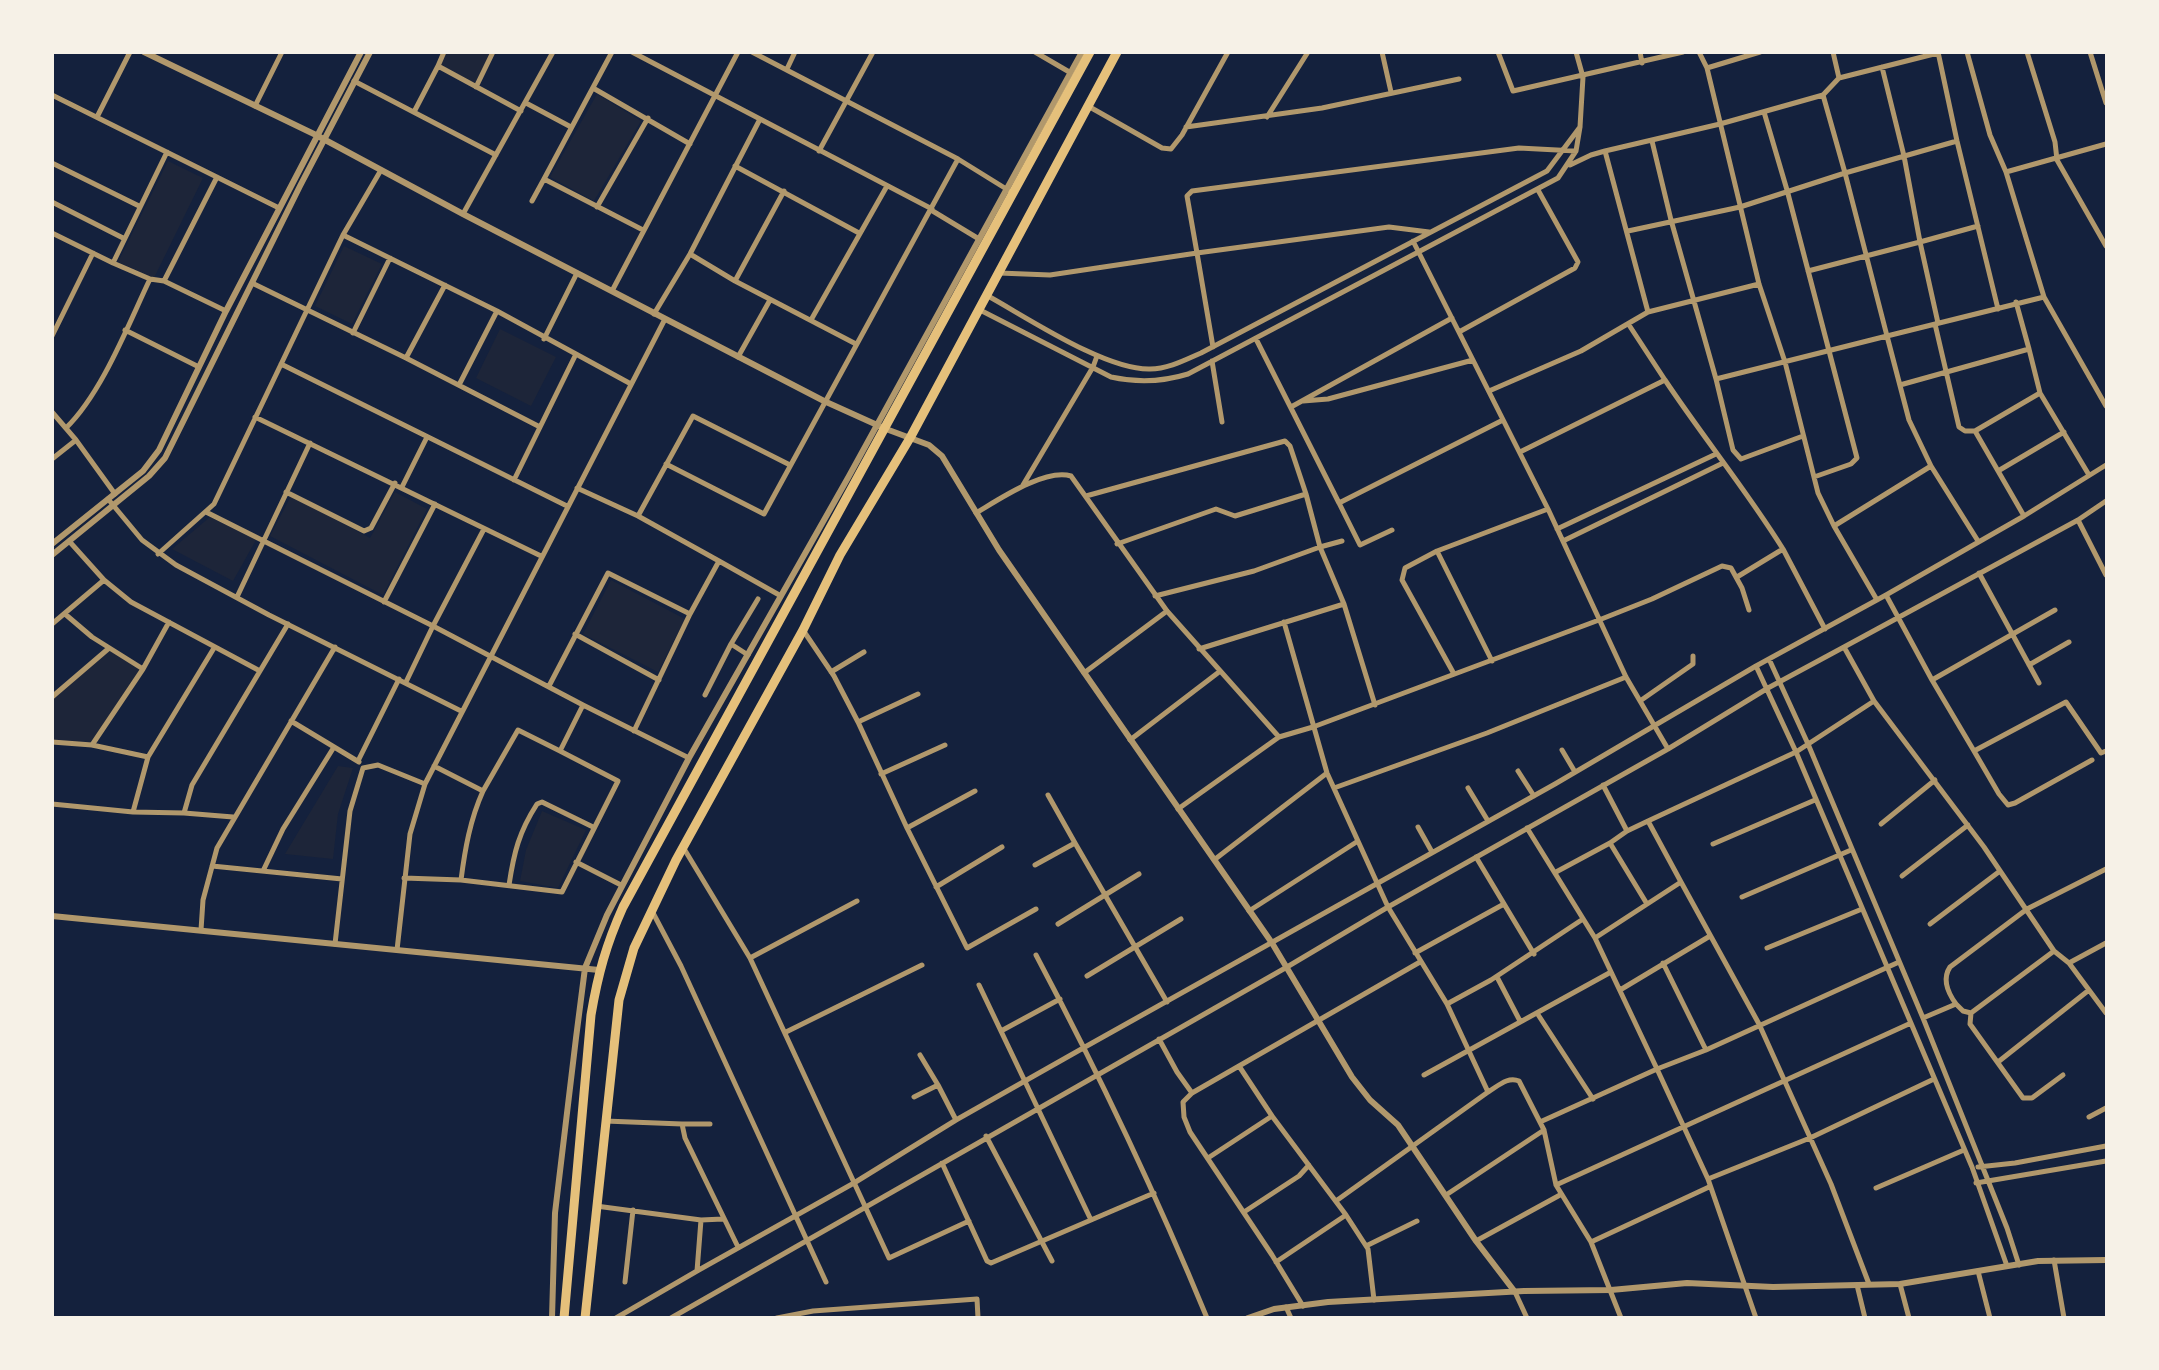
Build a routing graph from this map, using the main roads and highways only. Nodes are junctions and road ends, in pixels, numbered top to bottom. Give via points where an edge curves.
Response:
1 (1090, 52) edge
2 (1118, 52) edge
3 (564, 1318) edge
4 (585, 1318) edge

1 - 3 highway via 623,907 599,970 591,1015
2 - 4 highway via 910,438 840,555 634,948 619,1000

